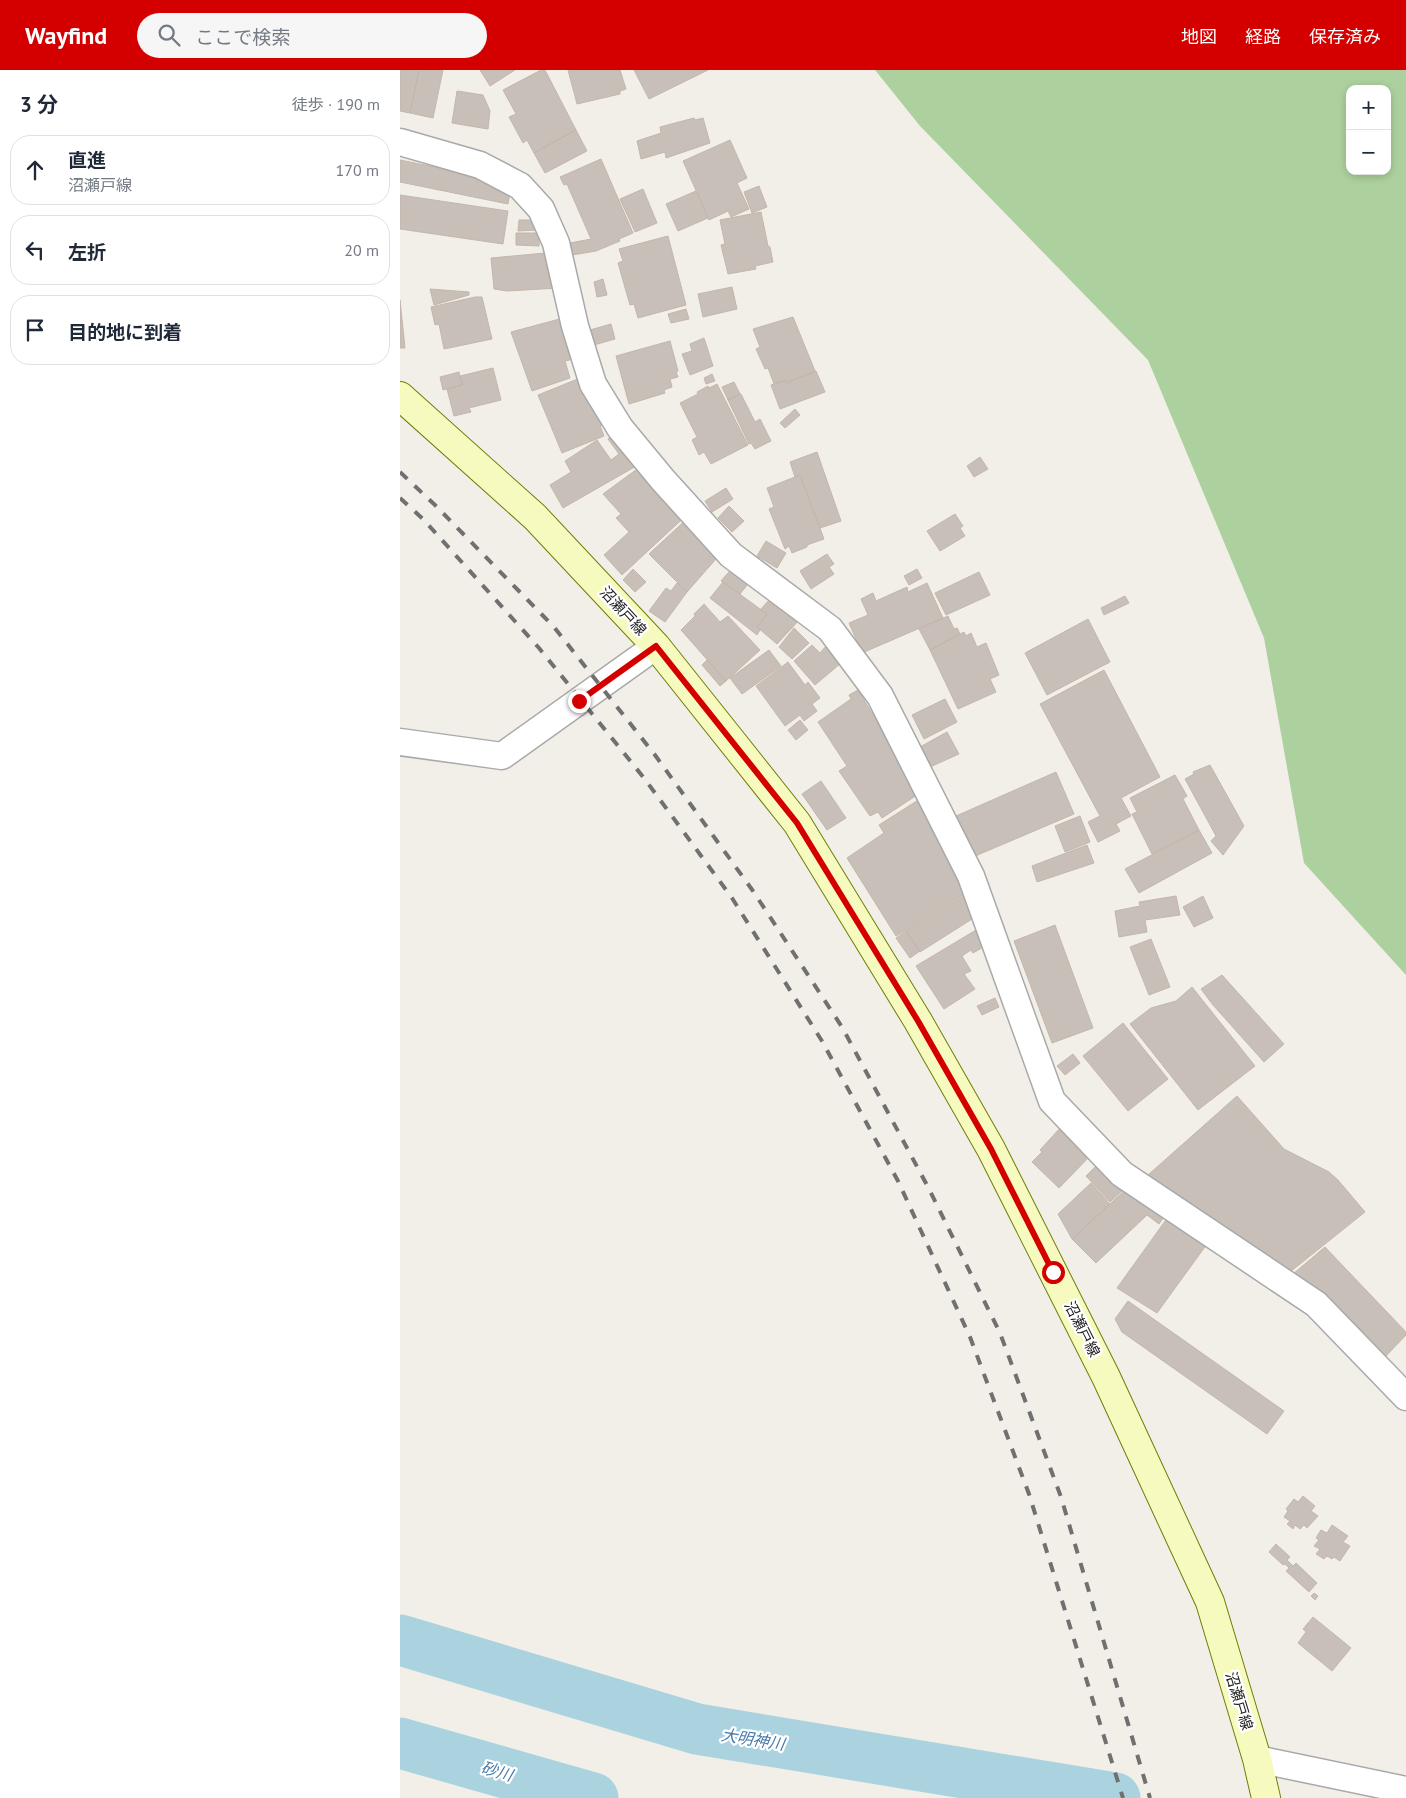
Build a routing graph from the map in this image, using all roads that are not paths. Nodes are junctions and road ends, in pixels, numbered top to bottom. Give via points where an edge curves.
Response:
1 (400, 142) edge
2 (400, 396) edge
3 (656, 646) junction
4 (400, 742) edge
5 (1406, 1397) edge
6 (1257, 1759) junction
7 (1406, 1790) edge
8 (1266, 1795) edge

1 - 5 street via 480,165 520,186 541,209 556,243 575,326 593,384 620,428 730,555 830,629 880,696 971,876 1052,1101 1122,1174 1316,1304
2 - 3 main road, 沼瀬戸線 via 535,517
3 - 4 street via 502,756
3 - 6 main road, 沼瀬戸線 via 797,823 918,1021 991,1149 1106,1377 1210,1602
6 - 7 street
6 - 8 main road, 沼瀬戸線

